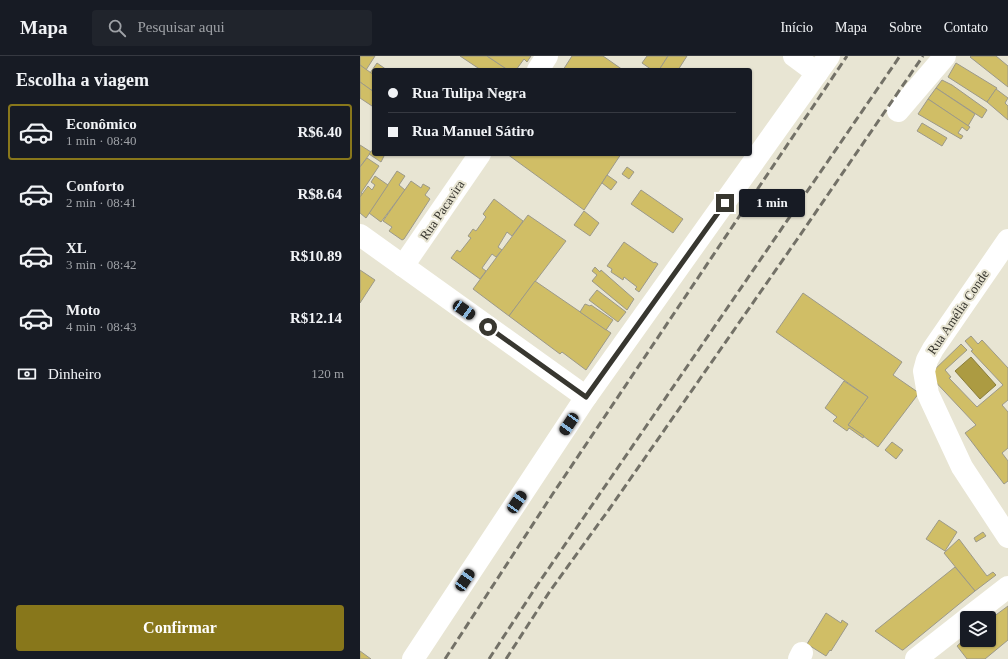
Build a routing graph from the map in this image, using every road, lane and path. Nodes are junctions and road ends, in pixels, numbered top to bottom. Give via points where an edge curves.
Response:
1 (547, 56) edge
2 (794, 56) edge
3 (945, 56) edge
4 (823, 65) edge
5 (539, 68) edge
6 (898, 112) dead end
7 (479, 156) edge
8 (360, 235) edge
9 (1008, 240) edge
10 (403, 266) junction
11 (586, 397) junction
12 (1008, 537) edge
13 (1008, 586) edge
14 (977, 611) edge
15 (960, 624) edge
16 (413, 659) edge
17 (916, 659) edge

1 - 5 street
2 - 4 street
3 - 6 street
4 - 11 street
7 - 10 street, Rua Pacavira
8 - 10 street
9 - 12 street, Rua Amélia Conde via 933,349 924,370 928,394 962,467
10 - 11 street
11 - 16 street
13 - 14 street
15 - 17 street

